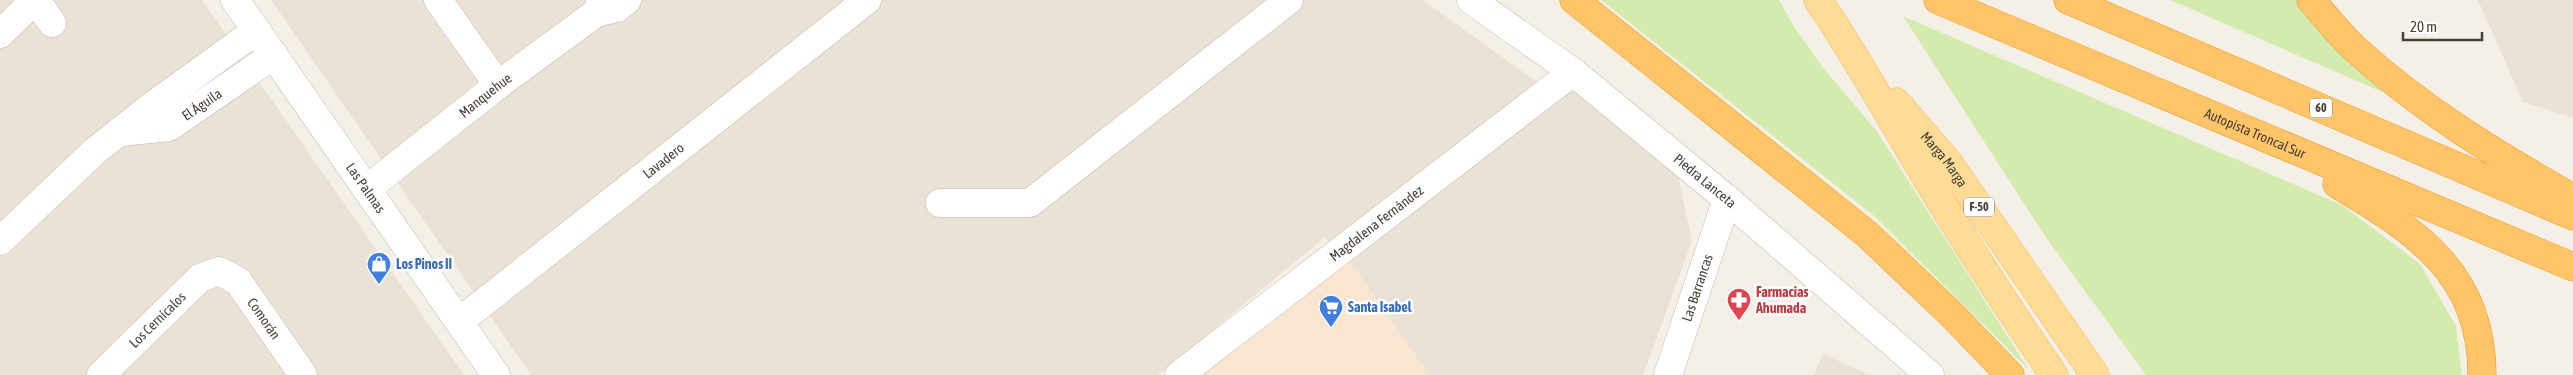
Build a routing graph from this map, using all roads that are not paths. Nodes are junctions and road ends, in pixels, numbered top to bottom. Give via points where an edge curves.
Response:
1 (36, 0) edge
2 (235, 0) edge
3 (438, 0) edge
4 (626, 0) edge
5 (867, 0) edge
6 (1289, 0) edge
7 (1471, 0) edge
8 (1574, 0) edge
9 (1818, 0) edge
10 (1938, 0) edge
11 (2068, 0) edge
12 (2312, 0) edge
13 (599, 7) edge
14 (52, 23) dead end
15 (256, 30) junction
16 (0, 34) edge
17 (1852, 49) junction
18 (274, 55) junction
19 (1573, 72) junction
20 (498, 85) junction
21 (121, 132) junction
22 (2247, 132) junction
23 (367, 189) junction
24 (2573, 198) edge
25 (1727, 199) junction
26 (940, 204) dead end
27 (2573, 216) edge
28 (0, 241) edge
29 (2573, 266) edge
30 (219, 271) joint
31 (460, 321) junction
32 (1925, 373) edge
33 (101, 375) edge
34 (303, 375) edge
35 (496, 375) edge
36 (1179, 375) edge
37 (1668, 375) edge
38 (2010, 375) edge
39 (2054, 375) edge
40 (2095, 375) edge
41 (2482, 375) edge

1 - 14 street
1 - 16 street
2 - 15 street, Las Palmas
3 - 20 street
4 - 13 street, Manquehue via 617,8
5 - 31 street, Lavadero
6 - 26 street via 1030,203
7 - 19 street, Piedra Lanceta
8 - 38 highway via 1868,235
9 - 17 main road, Marga Marga
10 - 22 highway, Autopista Troncal Sur
11 - 27 highway, 60
12 - 24 highway via 2353,47 2424,106
13 - 20 street, Manquehue
15 - 18 street, Las Palmas
15 - 21 street, El Águila
17 - 39 main road, Marga Marga / F-50 via 1930,184
17 - 40 main road, Marga Marga / F-50 via 1948,162
18 - 21 street, El Águila via 169,127
18 - 23 street, Las Palmas
19 - 25 street, Piedra Lanceta
19 - 36 street, Magdalena Fernández
20 - 23 street, Manquehue
21 - 28 street, El Águila via 95,151
22 - 29 highway, Autopista Troncal Sur
22 - 41 highway via 2373,206 2429,246 2450,270 2469,305 2481,351
23 - 31 street, Las Palmas
25 - 32 street, Piedra Lanceta
25 - 37 street, Las Barrancas
30 - 33 street, Los Cernícalos via 200,278
30 - 34 street, Comorán via 238,281
31 - 35 street, Las Palmas

